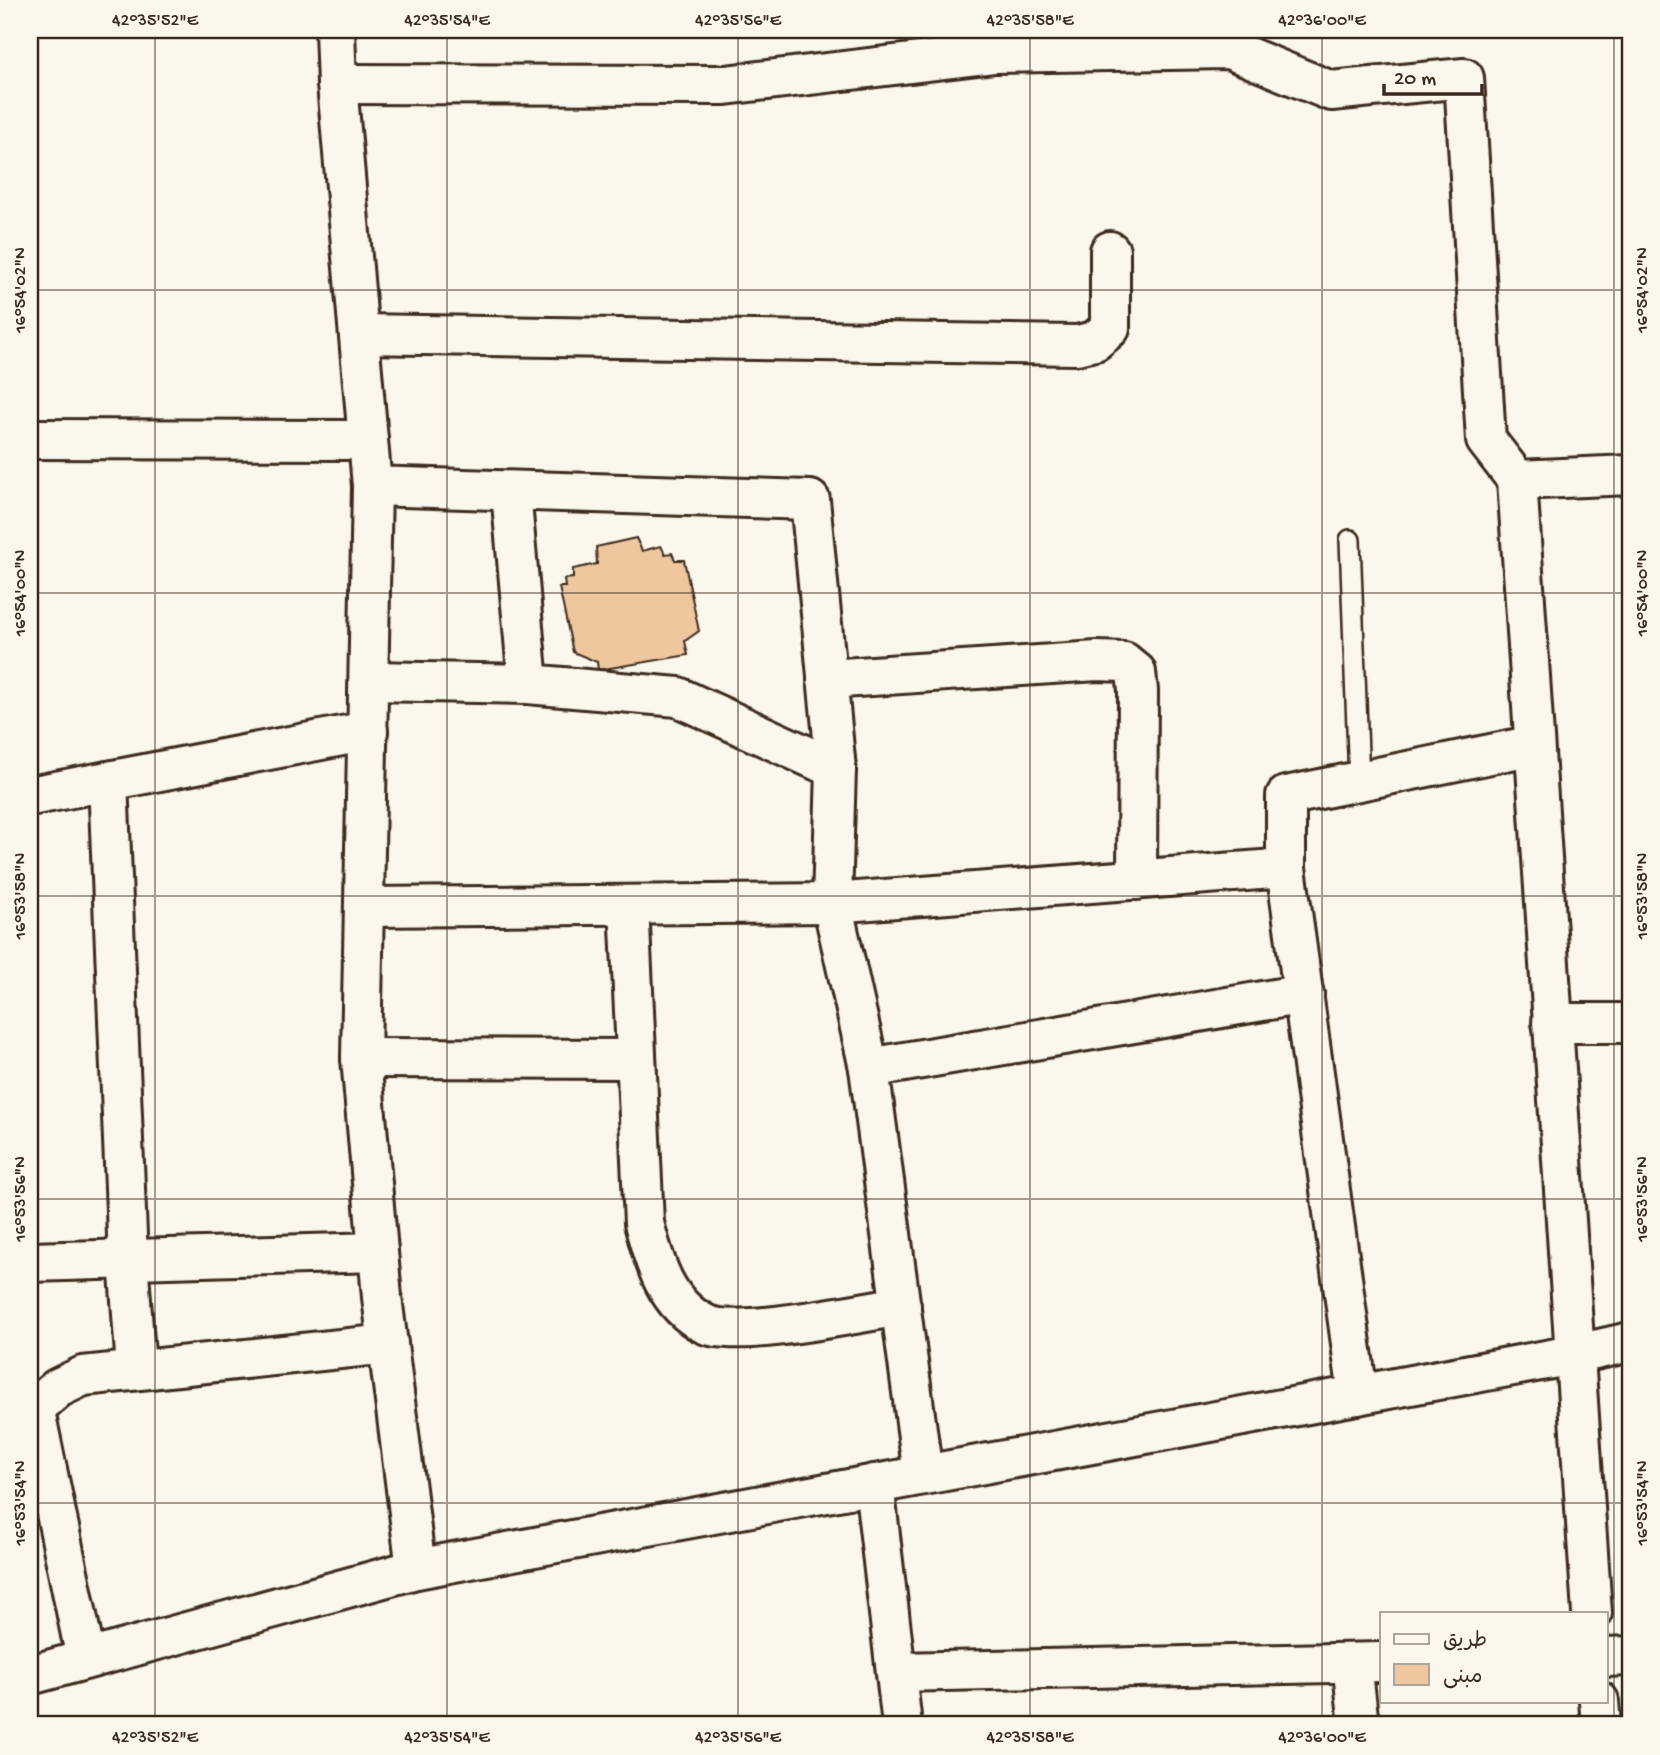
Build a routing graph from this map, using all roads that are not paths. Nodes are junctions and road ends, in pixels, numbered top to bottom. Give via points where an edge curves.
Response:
1 (335, 30) edge
2 (956, 44) edge
3 (337, 84) junction
4 (1110, 251) dead end
5 (359, 334) junction
6 (30, 439) edge
7 (368, 440) junction
8 (1630, 475) edge
9 (1517, 480) junction
10 (372, 486) junction
11 (512, 491) junction
12 (1350, 540) dead end
13 (827, 680) junction
14 (369, 681) junction
15 (528, 684) junction
16 (368, 731) junction
17 (1534, 745) junction
18 (836, 769) junction
19 (108, 781) junction
20 (1359, 781) junction
21 (30, 796) edge
22 (1286, 868) junction
23 (1136, 880) junction
24 (832, 903) junction
25 (629, 905) junction
26 (364, 908) junction
27 (1304, 994) junction
28 (1552, 1023) junction
29 (1630, 1023) edge
30 (361, 1058) junction
31 (636, 1059) junction
32 (869, 1068) junction
33 (378, 1252) junction
34 (128, 1259) junction
35 (30, 1262) edge
36 (901, 1306) junction
37 (1630, 1342) edge
38 (388, 1344) junction
39 (1573, 1355) junction
40 (136, 1369) junction
41 (1358, 1395) junction
42 (32, 1411) edge
43 (923, 1475) junction
44 (874, 1484) junction
45 (416, 1569) junction
46 (1592, 1612) edge
47 (1630, 1656) edge
48 (1608, 1657) edge
49 (86, 1659) junction
50 (1367, 1662) edge
51 (896, 1672) junction
52 (30, 1675) edge
53 (1599, 1702) edge
54 (902, 1725) edge
55 (1359, 1725) edge
56 (1601, 1725) edge

1 - 3 street
2 - 3 street via 725,85
2 - 9 street via 995,52 1230,49 1331,91 1464,78 1486,440
3 - 5 street
4 - 5 street via 1110,328 1095,341 1077,345
5 - 7 street
6 - 7 street
7 - 10 street
8 - 9 street
9 - 17 street
10 - 11 street
10 - 14 street
11 - 13 street via 810,500
11 - 15 street
12 - 20 lane
13 - 18 street
13 - 23 street via 1124,662 1136,672 1138,691
14 - 15 street
14 - 16 street
15 - 18 street via 678,697
16 - 19 street
16 - 26 street
17 - 20 street
17 - 28 street
18 - 24 street
19 - 21 street
19 - 34 street
20 - 22 street via 1286,796
22 - 23 street
22 - 27 street
23 - 24 street
24 - 25 street
24 - 32 street
25 - 26 street
25 - 31 street
26 - 30 street
27 - 32 street
27 - 41 street
28 - 29 street
28 - 39 street
30 - 31 street
30 - 33 street
31 - 36 street via 644,1223 654,1263 672,1297 706,1325 751,1329
32 - 36 street
33 - 34 street
33 - 38 street
34 - 35 street
34 - 40 street
36 - 43 street
37 - 39 street
38 - 40 street
38 - 45 street
39 - 41 street
39 - 46 street
40 - 42 street via 83,1376 58,1388
41 - 43 street
42 - 49 street
43 - 44 street
44 - 45 street
44 - 51 street
45 - 49 street
47 - 48 street
49 - 52 street
50 - 51 street
50 - 55 street
51 - 54 street
53 - 56 street

